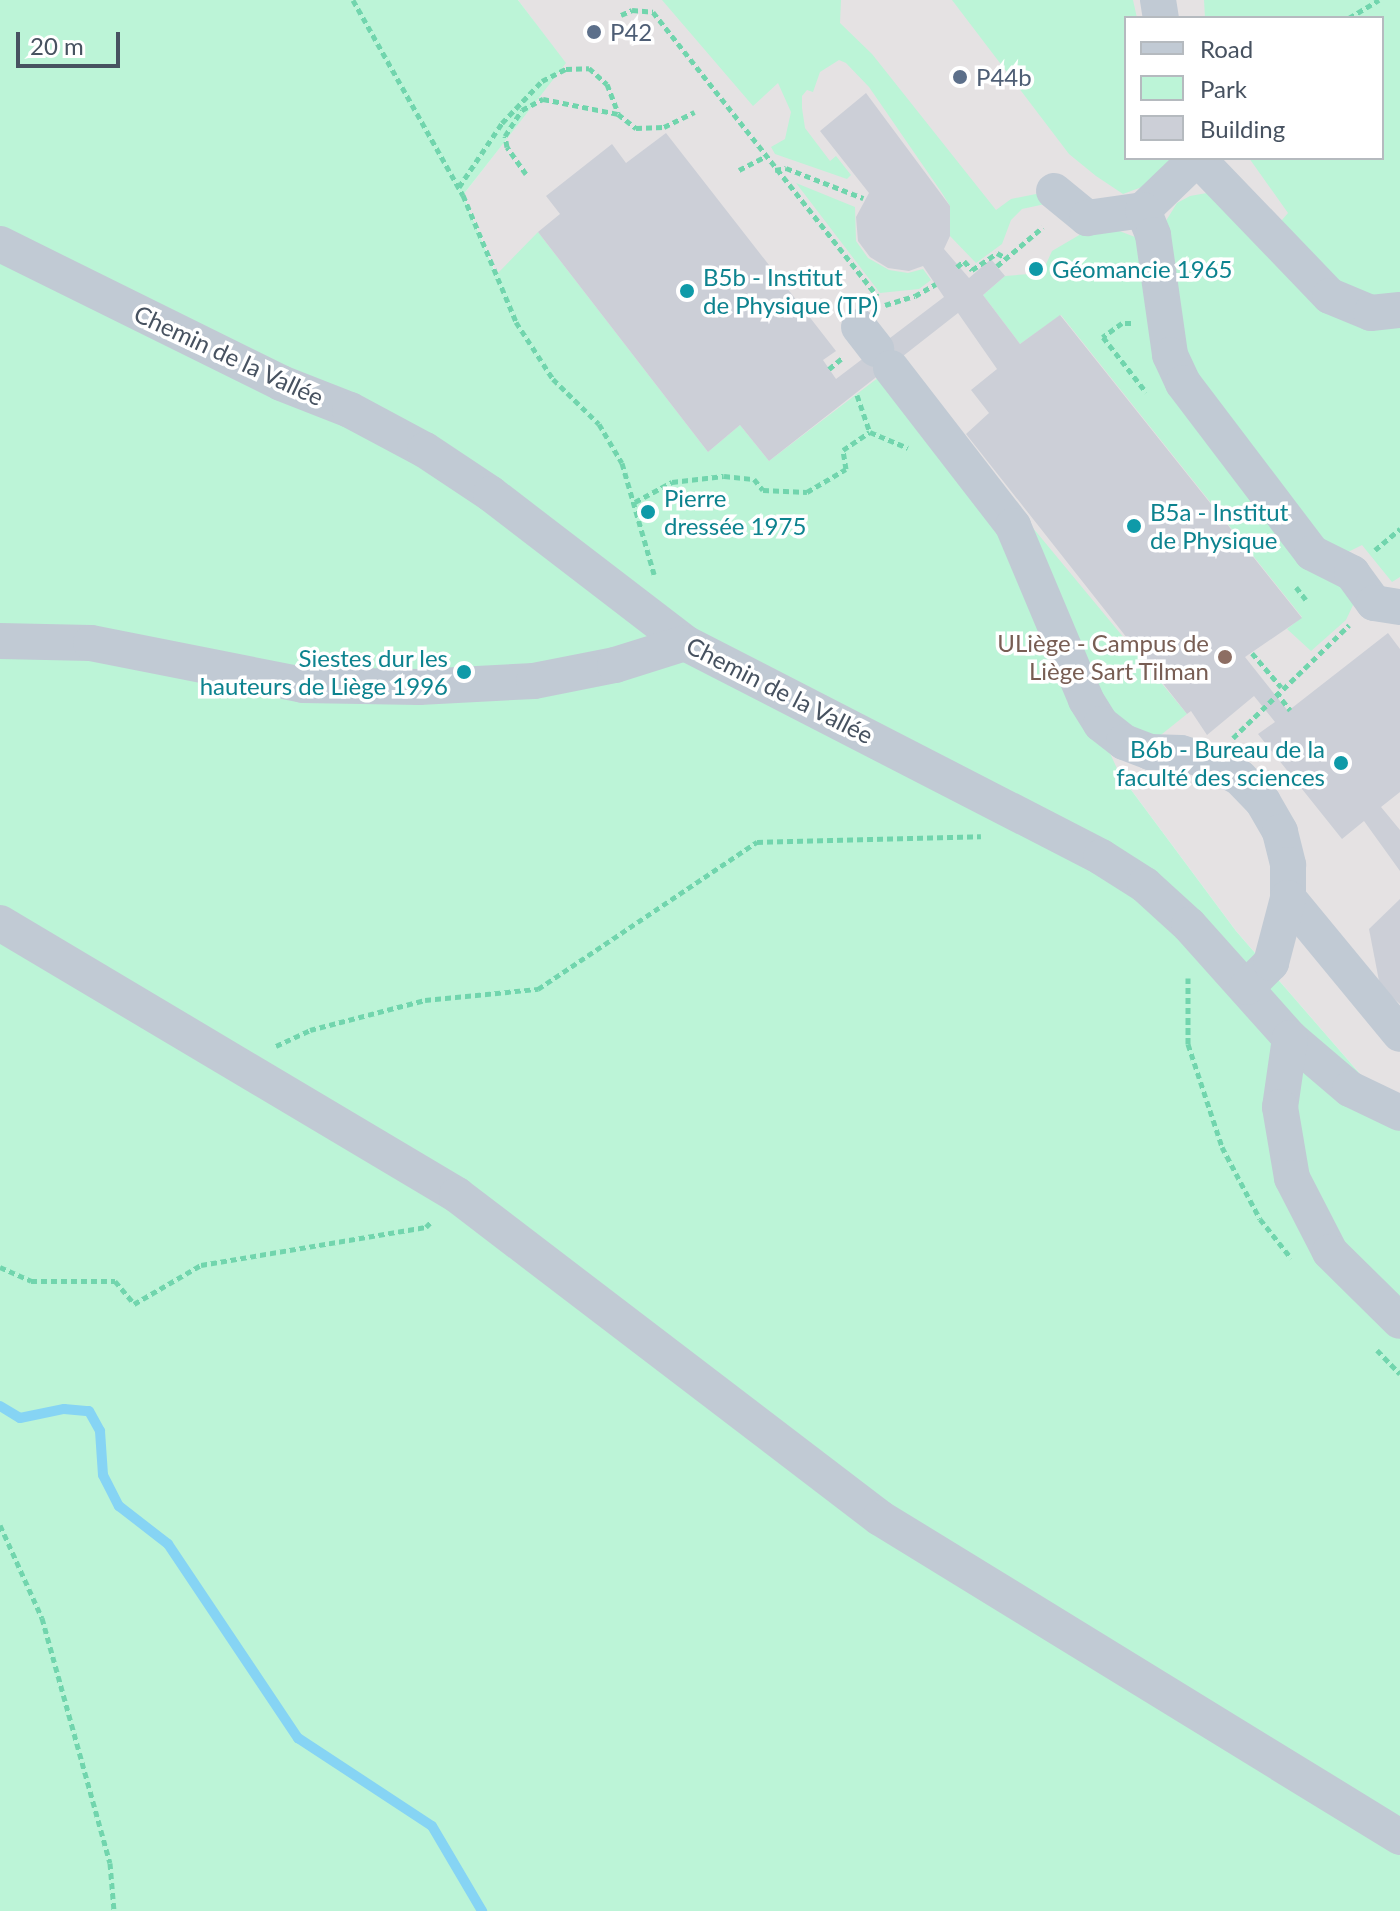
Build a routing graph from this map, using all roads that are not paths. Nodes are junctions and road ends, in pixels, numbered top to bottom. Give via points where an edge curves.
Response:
1 (1197, 160) edge
2 (1199, 160) edge
3 (1054, 191) dead end
4 (1143, 210) junction
5 (0, 244) edge
6 (1400, 310) edge
7 (877, 337) road end
8 (1387, 605) edge
9 (0, 641) edge
10 (685, 643) junction
11 (1288, 898) junction
12 (0, 923) edge
13 (1247, 987) junction
14 (1400, 1034) edge
15 (1290, 1038) junction
16 (1400, 1113) edge
17 (1400, 1321) edge
18 (1400, 1837) edge

1 - 4 street
2 - 6 street via 1330,296 1371,313
3 - 4 street via 1087,218
4 - 8 street via 1153,235 1170,355 1183,383 1312,553 1352,573
5 - 10 street, Chemin de la Vallée via 425,450 491,494
7 - 11 street via 1013,526 1101,724 1124,742 1150,752 1181,753 1240,778 1263,802 1280,832
9 - 10 street via 91,643 303,685 419,687 534,681 615,665
10 - 13 street, Chemin de la Vallée via 1030,818 1145,885
11 - 13 street via 1271,963
11 - 14 street
12 - 18 street via 457,1195 880,1518
13 - 15 street, Chemin de la Vallée
15 - 16 street, Chemin de la Vallée via 1350,1089
15 - 17 street via 1280,1107 1292,1178 1330,1252

